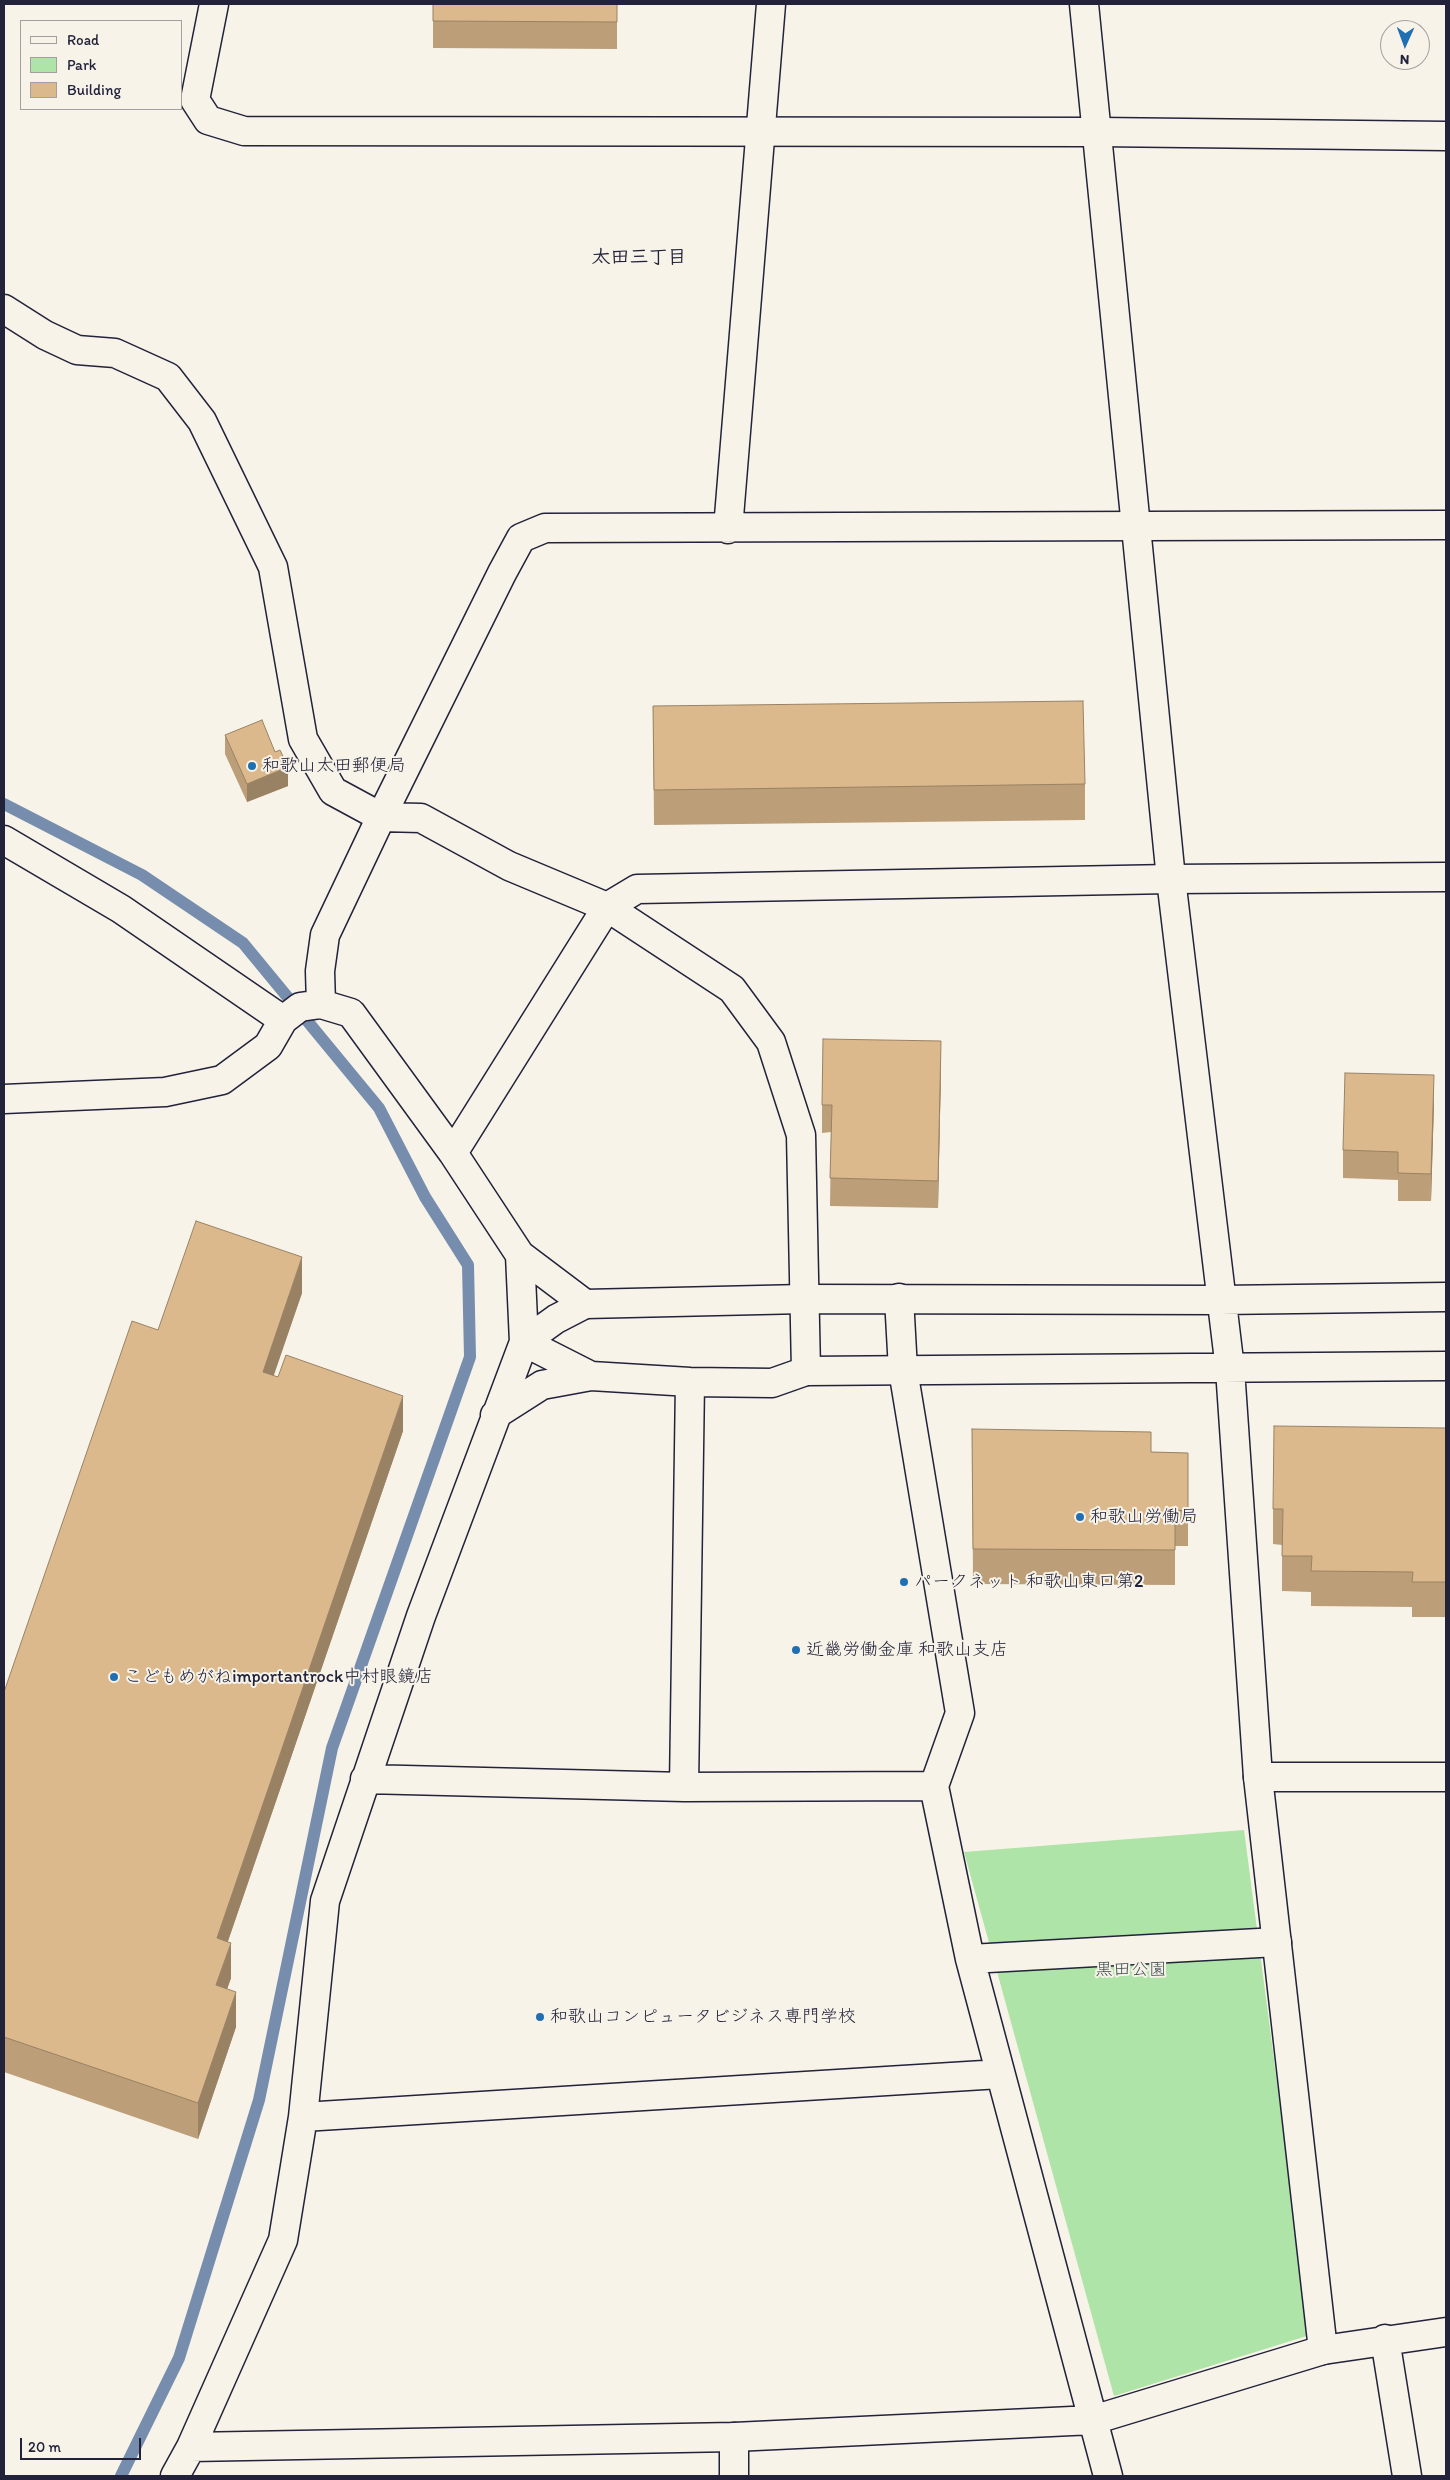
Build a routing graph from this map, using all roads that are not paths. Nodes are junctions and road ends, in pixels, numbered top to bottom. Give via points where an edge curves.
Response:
1 (214, 4) edge
2 (771, 4) edge
3 (1084, 4) edge
4 (760, 131) junction
5 (1098, 132) junction
6 (1446, 136) edge
7 (4, 309) edge
8 (1446, 525) edge
9 (1134, 527) junction
10 (728, 529) junction
11 (381, 817) junction
12 (4, 840) edge
13 (1446, 877) edge
14 (1171, 879) junction
15 (607, 907) junction
16 (321, 1004) junction
17 (283, 1020) junction
18 (4, 1099) edge
19 (453, 1153) junction
20 (520, 1255) junction
21 (1446, 1297) edge
22 (899, 1298) junction
23 (804, 1299) junction
24 (1221, 1300) junction
25 (585, 1304) junction
26 (524, 1342) junction
27 (1446, 1366) edge
28 (1230, 1369) junction
29 (903, 1370) junction
30 (806, 1371) junction
31 (591, 1376) junction
32 (690, 1382) junction
33 (495, 1415) junction
34 (1258, 1777) junction
35 (1446, 1777) edge
36 (365, 1779) junction
37 (934, 1786) junction
38 (684, 1787) junction
39 (1277, 1942) junction
40 (970, 1959) junction
41 (1000, 2074) junction
42 (303, 2117) junction
43 (1446, 2332) edge
44 (1385, 2339) junction
45 (1324, 2350) junction
46 (1093, 2420) junction
47 (734, 2436) junction
48 (191, 2447) junction
49 (174, 2476) edge
50 (734, 2476) edge
51 (1108, 2476) edge
52 (1407, 2476) edge

1 - 4 street via 195,100 208,120 244,131
2 - 4 street
3 - 5 street
4 - 5 street
4 - 10 street
5 - 6 street
5 - 9 street
7 - 11 street via 45,335 77,350 115,354 168,377 202,421 273,567 303,739 333,791
8 - 9 street
9 - 10 street
9 - 14 street
10 - 11 street via 545,528 521,538
11 - 15 street via 421,818 509,866
11 - 16 street via 326,935 320,971
12 - 17 street via 121,909
13 - 14 street
14 - 15 street via 637,889
14 - 24 street
15 - 19 street
15 - 23 street via 732,989 771,1042 801,1135
16 - 17 street via 300,1007
16 - 19 street via 351,1013
17 - 18 street via 268,1046 222,1080 165,1092
19 - 20 street
20 - 25 street
20 - 26 street
21 - 24 street
22 - 23 street
22 - 24 street
22 - 29 street
23 - 25 street
23 - 30 street
24 - 28 street
25 - 26 street via 556,1319
26 - 31 street
26 - 33 street
27 - 28 street
28 - 29 street
28 - 34 street
29 - 30 street
29 - 37 street via 960,1714
30 - 32 street via 772,1382
31 - 32 street
31 - 33 street via 542,1385
32 - 38 street
33 - 36 street
34 - 35 street
34 - 39 street
36 - 38 street
36 - 42 street via 325,1901
37 - 38 street
37 - 40 street
39 - 40 street
39 - 45 street
40 - 41 street
41 - 42 street
41 - 46 street
42 - 48 street via 283,2240
43 - 44 street
44 - 45 street
44 - 52 street
45 - 46 street
46 - 47 street
46 - 51 street
47 - 48 street
47 - 50 street
48 - 49 street

